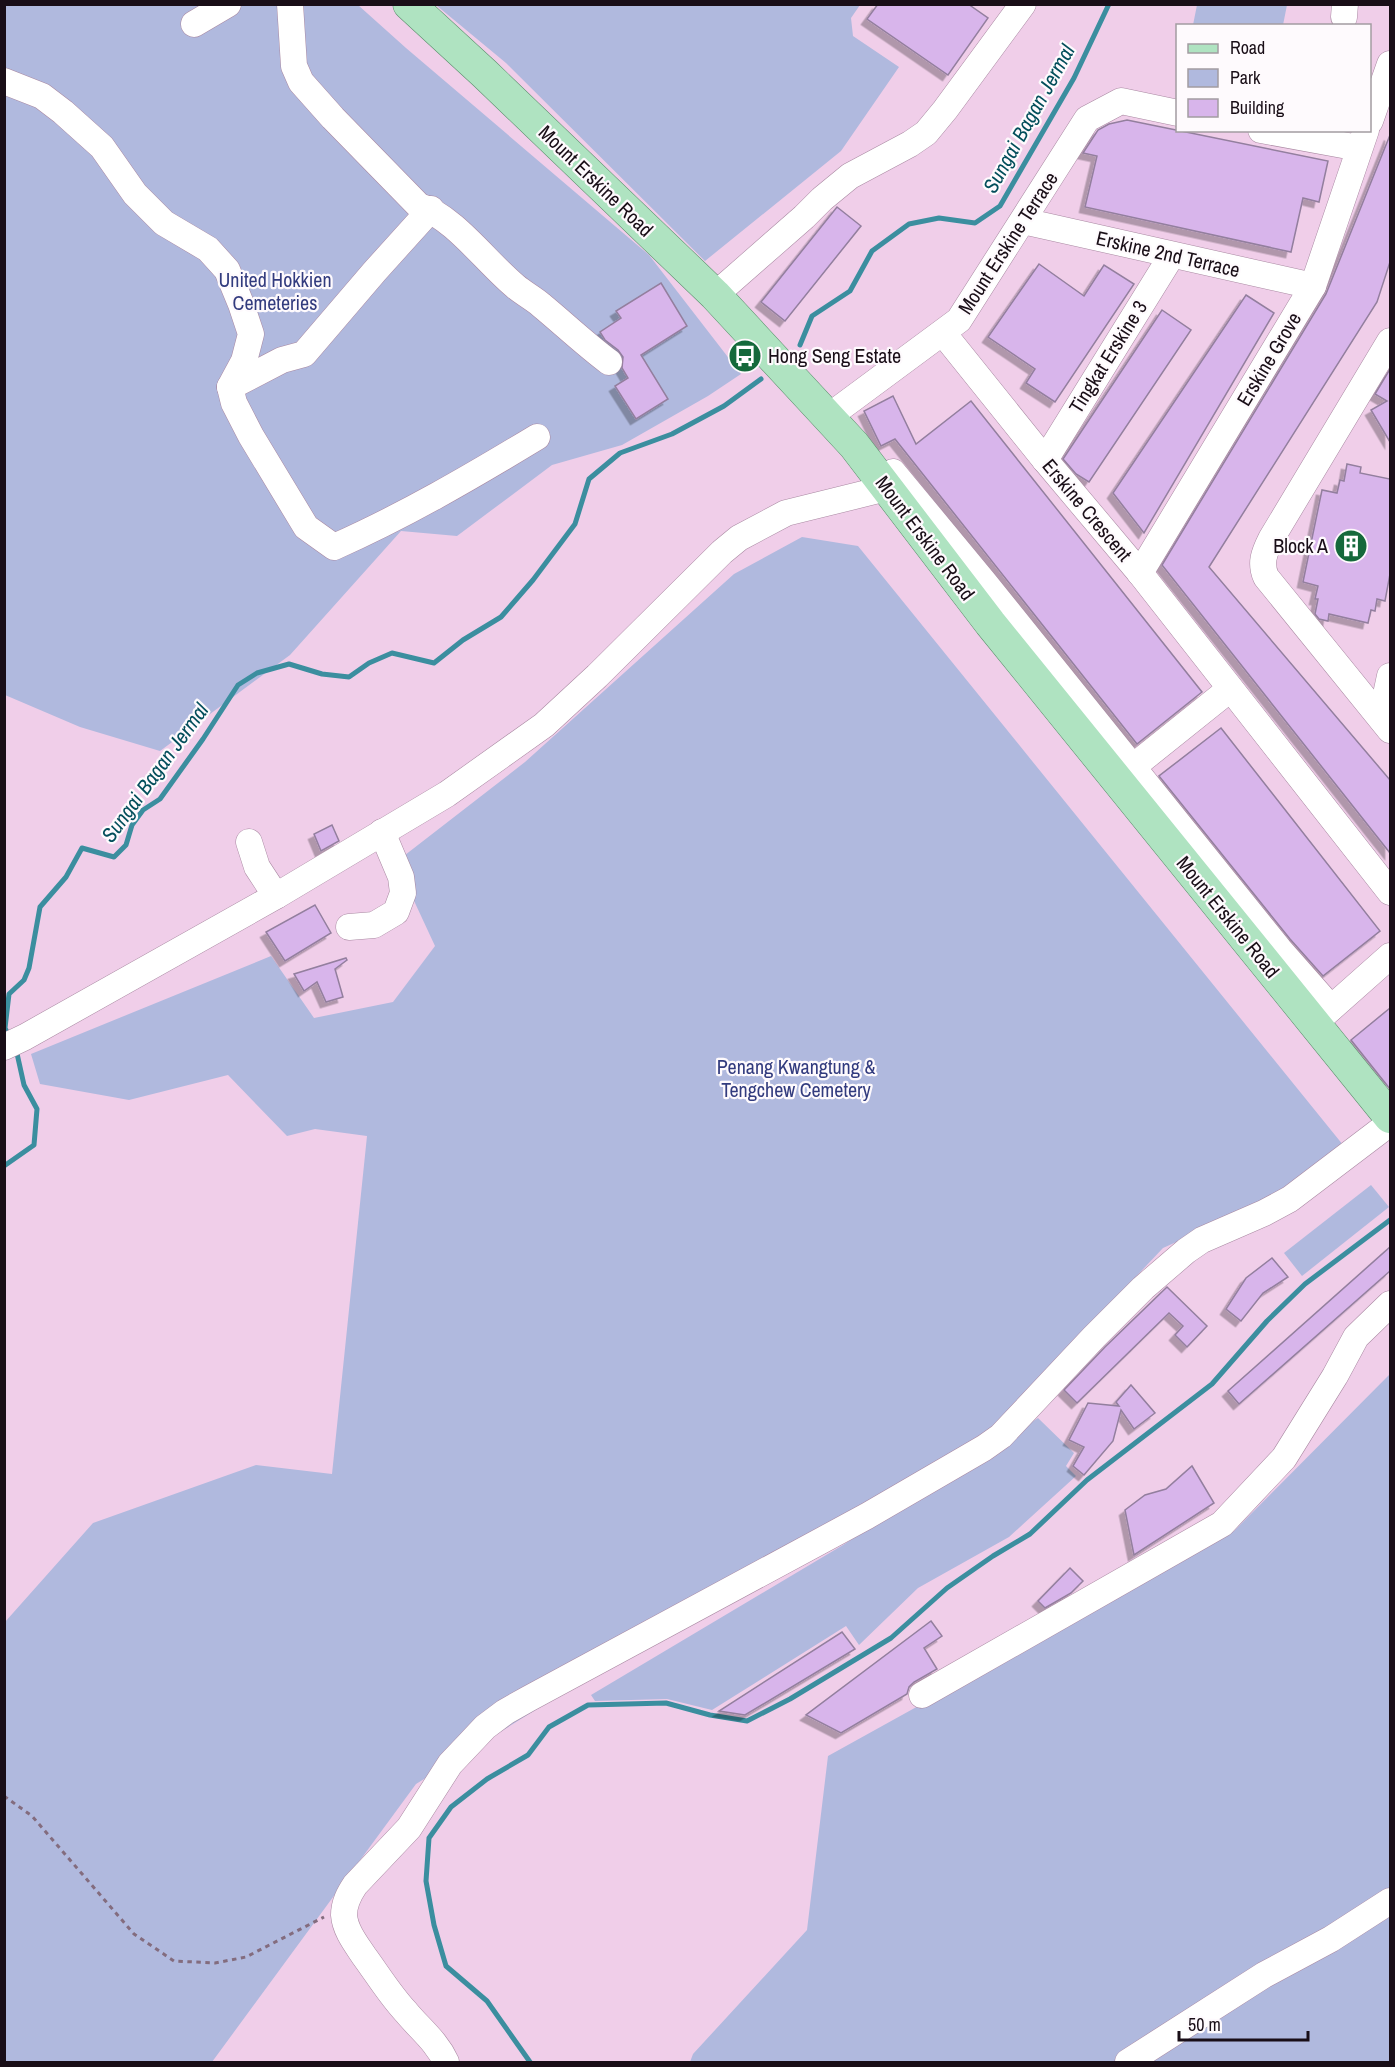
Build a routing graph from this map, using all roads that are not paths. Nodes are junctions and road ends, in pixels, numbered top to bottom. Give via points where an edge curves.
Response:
1 (228, 4) edge
2 (290, 4) edge
3 (409, 4) edge
4 (1023, 4) edge
5 (194, 24) dead end
6 (1390, 66) edge
7 (4, 81) edge
8 (1176, 113) edge
9 (1371, 118) edge
10 (1284, 132) edge
11 (1363, 139) edge
12 (431, 209) junction
13 (1023, 221) junction
14 (1172, 255) junction
15 (1313, 286) junction
16 (715, 296) junction
17 (943, 333) junction
18 (1390, 341) edge
19 (609, 362) dead end
20 (230, 387) junction
21 (828, 417) junction
22 (537, 437) dead end
23 (854, 445) junction
24 (1045, 460) junction
25 (887, 488) junction
26 (1140, 573) junction
27 (1390, 676) edge
28 (1230, 689) junction
29 (1386, 724) edge
30 (1125, 773) junction
31 (382, 832) junction
32 (249, 842) dead end
33 (1390, 892) edge
34 (276, 896) junction
35 (349, 927) dead end
36 (1390, 957) edge
37 (1323, 1016) junction
38 (15, 1042) edge
39 (1390, 1117) edge
40 (1390, 1123) edge
41 (1390, 1304) edge
42 (922, 1695) dead end
43 (1390, 1901) edge
44 (446, 2062) edge
45 (1128, 2062) edge

1 - 5 street
2 - 12 street via 294,66 301,82 419,206
3 - 16 main road, Mount Erskine Road
4 - 16 street via 926,133 843,182
6 - 9 street
7 - 20 street via 42,96 63,112 102,147 135,194 164,223 208,249 227,270 251,334 244,361
8 - 13 street, Mount Erskine Terrace via 1120,101 1087,119
10 - 11 street
11 - 15 street, Erskine Grove
12 - 19 street via 515,287
12 - 20 street via 304,354 282,360
13 - 14 street, Erskine 2nd Terrace
13 - 17 street, Mount Erskine Terrace via 962,316
14 - 15 street, Erskine 2nd Terrace
14 - 24 street, Tingkat Erskine 3
15 - 26 street, Erskine Grove
16 - 21 main road, Mount Erskine Road
17 - 21 street, Mount Erskine Terrace
17 - 24 street, Erskine Crescent
18 - 29 street via 1270,539 1262,568 1266,578
20 - 22 street via 251,436 306,527 334,547 445,491
21 - 23 main road, Mount Erskine Road
23 - 25 main road, Mount Erskine Road
23 - 30 street via 879,455 984,582 1084,710
24 - 26 street, Erskine Crescent
25 - 30 main road, Mount Erskine Road via 990,623
25 - 31 street via 786,513 739,538 544,725 447,794
26 - 28 street, Erskine Crescent
27 - 29 street
28 - 30 street
28 - 33 street, Erskine Crescent
30 - 37 main road, Mount Erskine Road
31 - 34 street
31 - 35 street via 400,877 400,903 396,912 374,925
32 - 34 street via 257,867
34 - 38 street
36 - 37 street
37 - 39 main road, Mount Erskine Road
40 - 44 street via 1290,1199 1186,1251 1143,1288 1001,1436 984,1448 867,1516 556,1683 484,1727 450,1764 409,1828 355,1885 345,1907 348,1930 361,1951
41 - 42 street via 1356,1337 1284,1458 1222,1524
43 - 45 street

